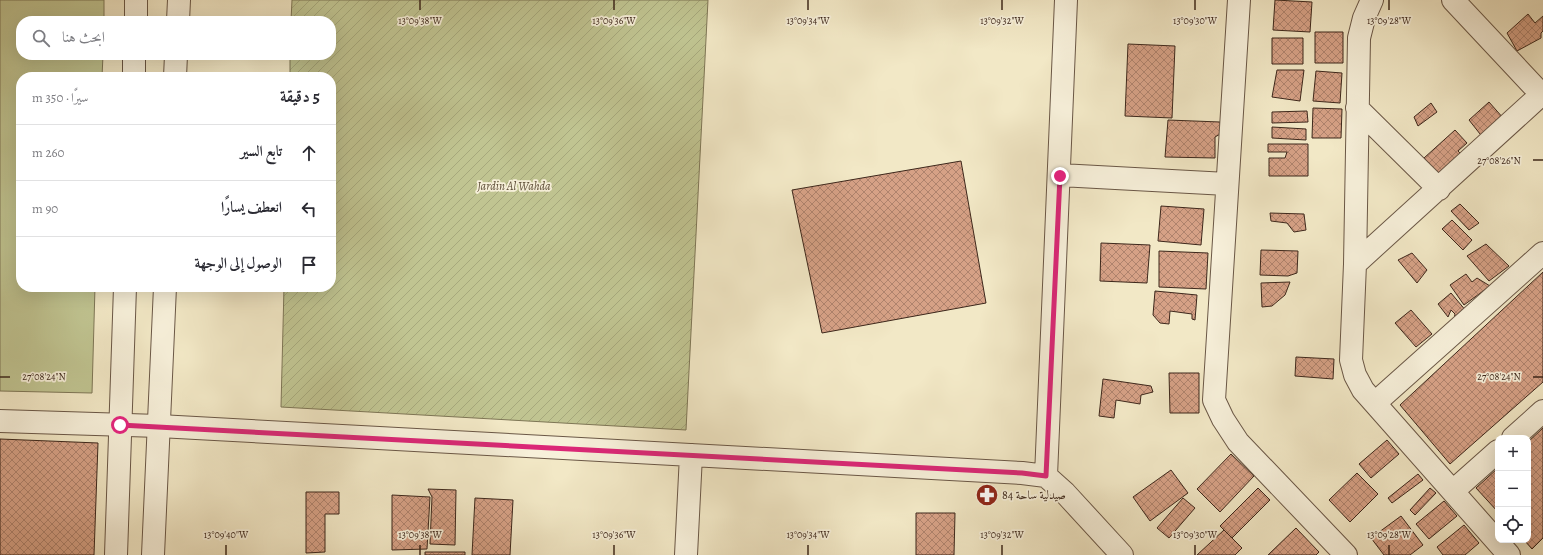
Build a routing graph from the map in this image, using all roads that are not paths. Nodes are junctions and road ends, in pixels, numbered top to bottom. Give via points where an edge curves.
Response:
1 (136, 0) edge
2 (179, 0) edge
3 (1066, 0) edge
4 (1239, 0) edge
5 (1372, 0) edge
6 (1453, 0) edge
7 (136, 16) edge
8 (178, 16) edge
9 (134, 60) edge
10 (176, 60) edge
11 (134, 72) edge
12 (175, 72) edge
13 (1543, 94) edge
14 (1357, 108) junction
15 (1060, 176) junction
16 (1227, 184) junction
17 (1439, 189) junction
18 (1543, 253) edge
19 (1355, 264) junction
20 (125, 292) edge
21 (165, 292) edge
22 (1375, 403) junction
23 (1543, 411) edge
24 (0, 421) edge
25 (120, 425) junction
26 (159, 426) junction
27 (1516, 435) edge
28 (1495, 454) edge
29 (691, 455) junction
30 (1046, 476) junction
31 (1453, 491) junction
32 (116, 555) edge
33 (154, 555) edge
34 (686, 555) edge
35 (1122, 555) edge
36 (1346, 555) edge
37 (1509, 555) edge

1 - 7 street
2 - 8 street
3 - 15 street
4 - 16 street
5 - 14 street via 1359,38
6 - 13 street
9 - 11 street
10 - 12 street
13 - 17 street
14 - 17 street
14 - 19 street
15 - 16 street
15 - 30 street
16 - 36 street via 1214,400 1238,442
17 - 19 street
18 - 22 street
19 - 22 street via 1351,360 1363,390
20 - 25 street
21 - 26 street
22 - 31 street
23 - 27 street
24 - 25 street
25 - 26 street
25 - 32 street
26 - 29 street
26 - 33 street
28 - 31 street
29 - 30 street
29 - 34 street
30 - 35 street via 1065,492
31 - 37 street

